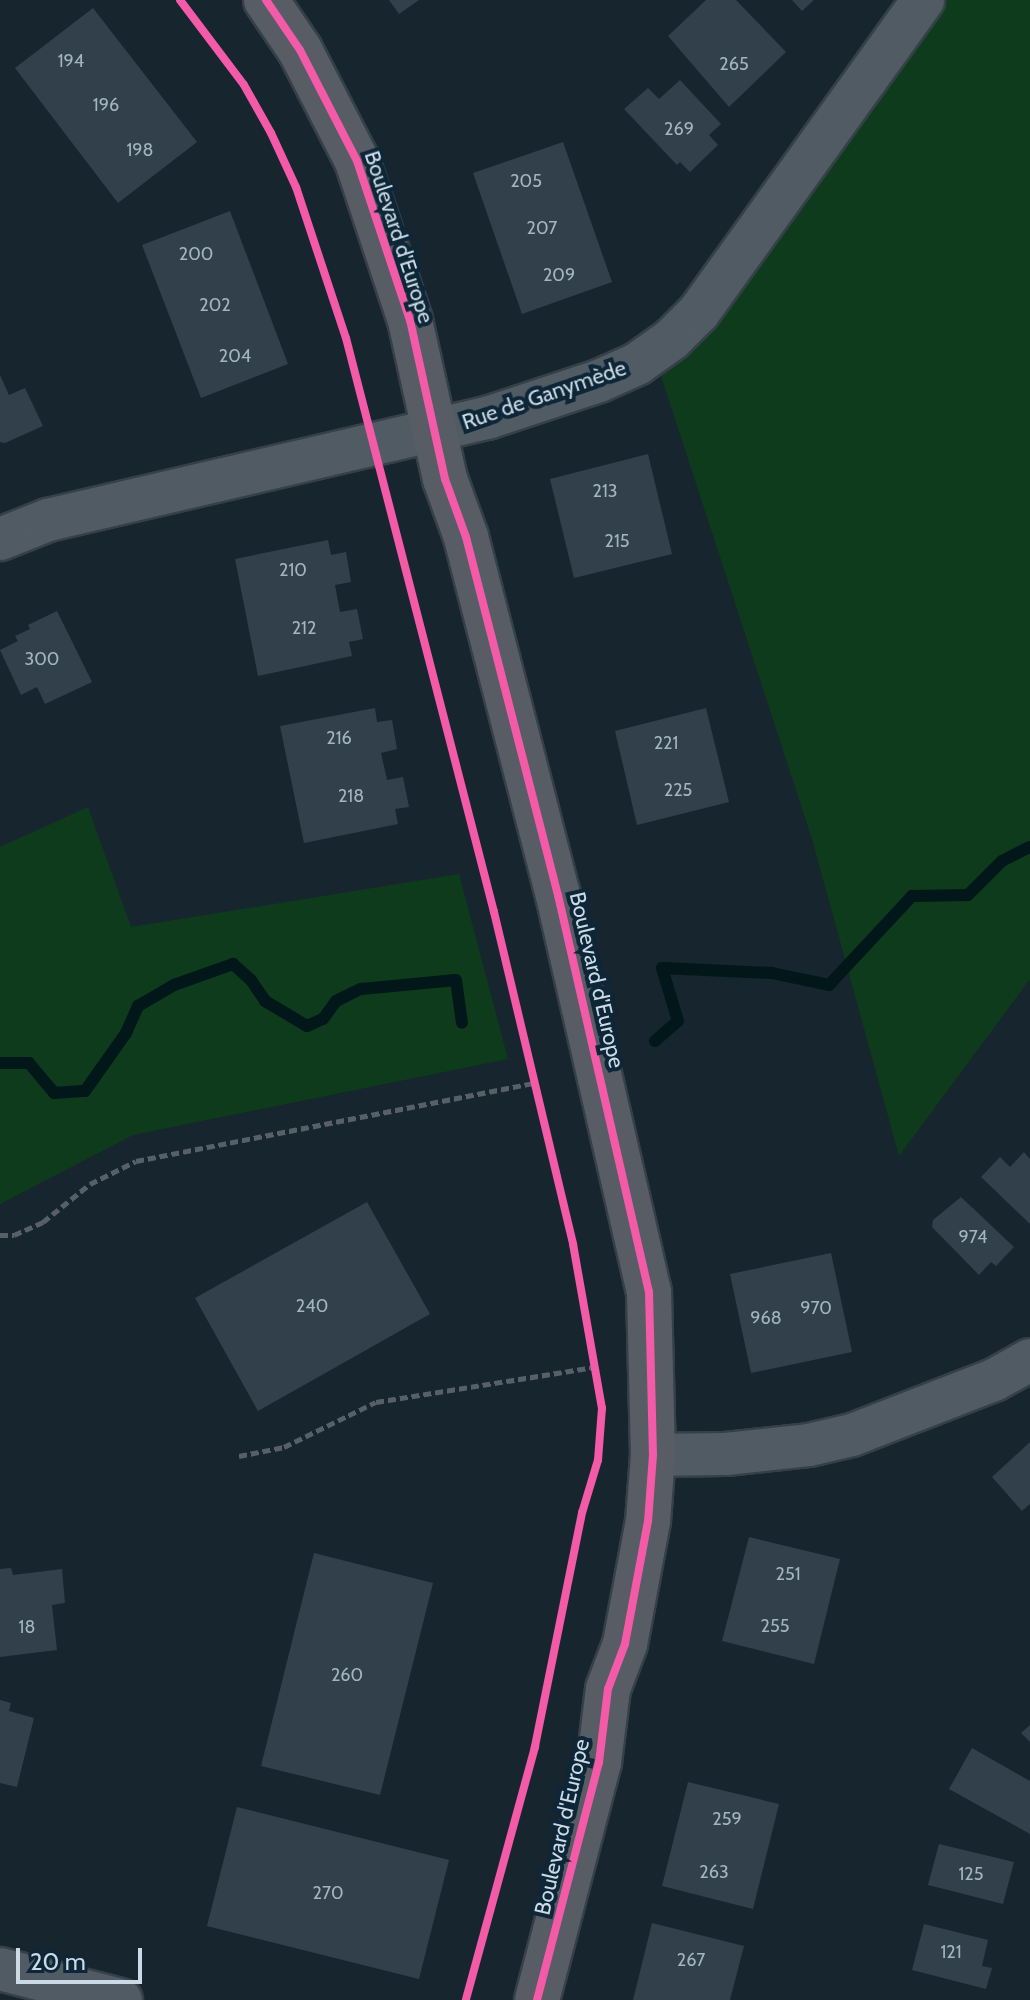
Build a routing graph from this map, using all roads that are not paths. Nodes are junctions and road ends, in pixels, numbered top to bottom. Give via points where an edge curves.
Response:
1 (266, 0) edge
2 (923, 0) edge
3 (434, 430) junction
4 (0, 539) edge
5 (1030, 1360) edge
6 (653, 1455) junction
7 (0, 1969) edge
8 (121, 2000) edge
9 (537, 2000) edge

1 - 3 street, Boulevard d'Europe via 307,63 357,161 410,320
2 - 3 street, Rue de Ganymède via 725,278 672,339 637,364 599,381
3 - 4 street, Rue de Ganymède via 48,520
3 - 6 street, Boulevard d'Europe via 554,880 637,1230 649,1292
5 - 6 street via 994,1380 852,1435 726,1454
6 - 9 street, Boulevard d'Europe via 648,1521 625,1644 608,1689 599,1762
7 - 8 street

